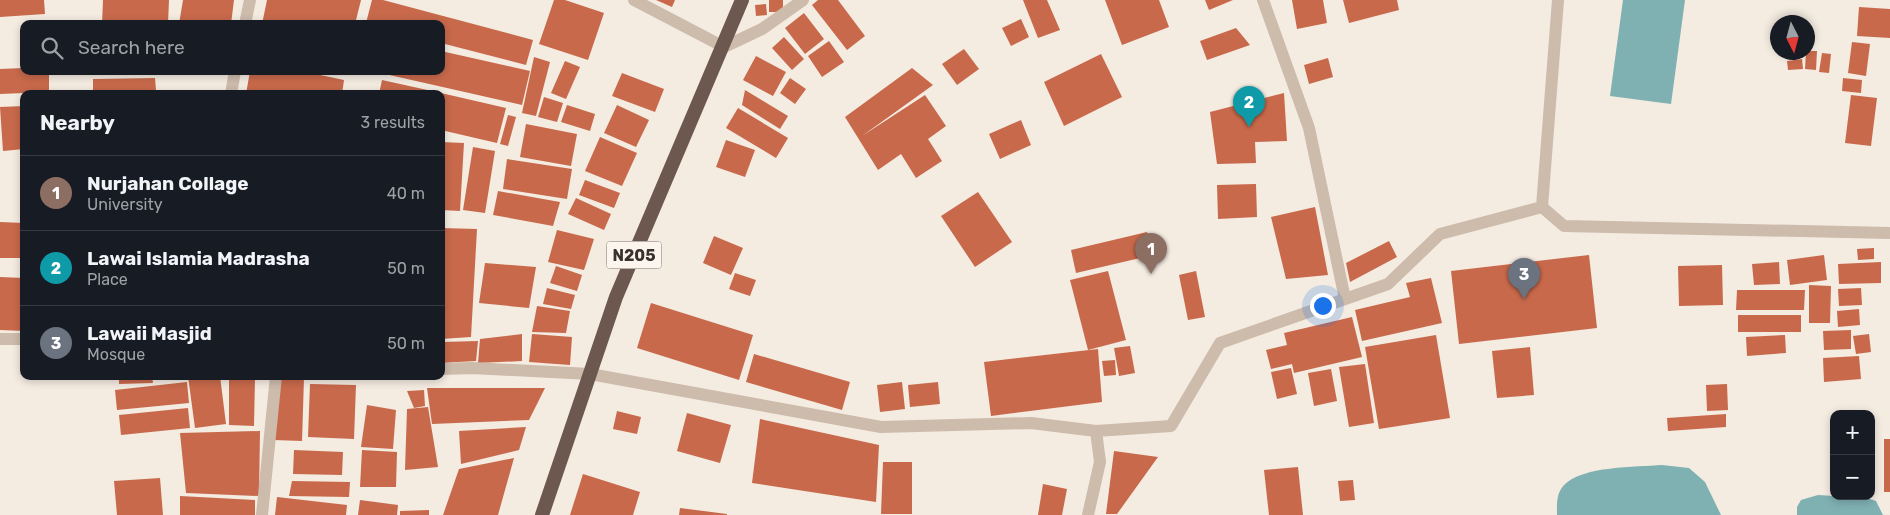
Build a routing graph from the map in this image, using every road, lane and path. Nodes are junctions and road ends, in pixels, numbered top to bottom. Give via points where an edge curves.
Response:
1 (250, 0) edge
2 (634, 0) edge
3 (742, 0) edge
4 (803, 0) edge
5 (1263, 0) edge
6 (1558, 0) edge
7 (246, 20) edge
8 (724, 47) junction
9 (235, 75) edge
10 (232, 90) edge
11 (1542, 207) junction
12 (1890, 233) edge
13 (1345, 299) junction
14 (20, 339) edge
15 (0, 340) edge
16 (445, 369) edge
17 (590, 374) junction
18 (276, 380) edge
19 (1096, 431) junction
20 (262, 515) edge
21 (542, 515) edge
22 (1088, 515) edge

1 - 7 street
2 - 8 street
3 - 8 highway, N205
4 - 8 street via 762,29
5 - 13 street via 1309,128
6 - 11 street
8 - 17 highway, N205 via 616,297
9 - 10 street
11 - 12 street via 1564,226
11 - 13 street via 1440,234 1388,284
13 - 19 street via 1220,343 1171,426
14 - 15 street
16 - 17 street
17 - 19 street via 882,427 1031,423
17 - 21 highway, N205
18 - 20 street
19 - 22 street via 1100,462

